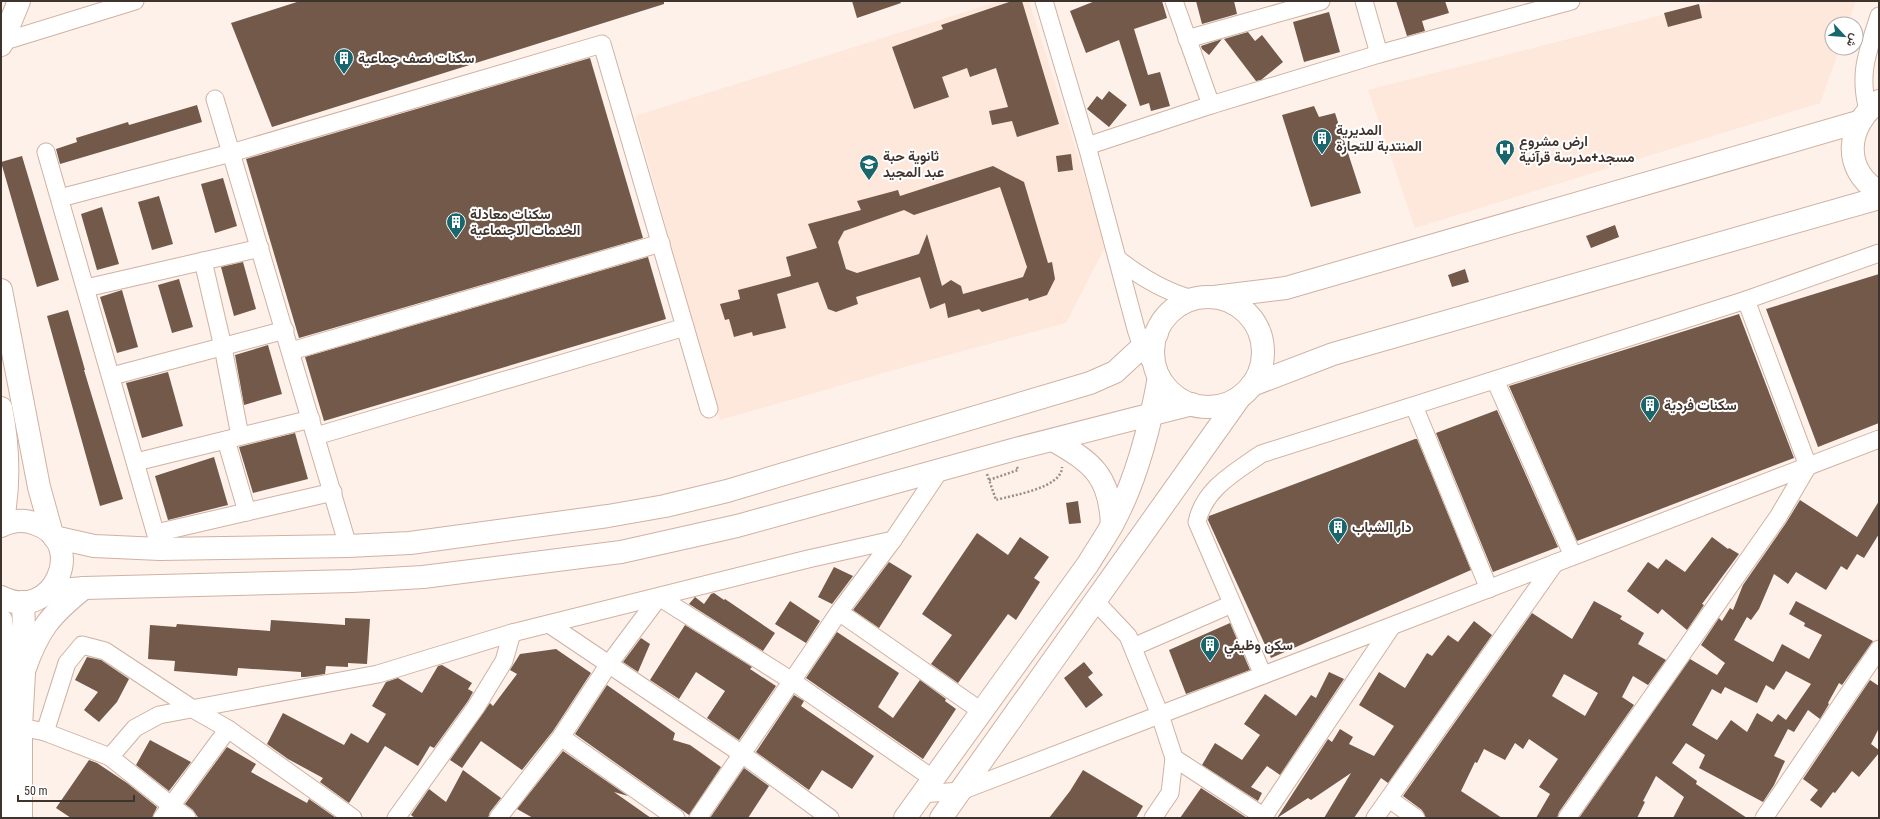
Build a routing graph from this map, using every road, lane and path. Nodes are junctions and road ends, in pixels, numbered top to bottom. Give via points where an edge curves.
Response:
1 (19, 1) edge
2 (135, 1) edge
3 (1044, 1) edge
4 (1174, 1) edge
5 (1321, 1) edge
6 (1364, 1) edge
7 (1571, 1) edge
8 (1532, 7) edge
9 (1879, 16) edge
10 (1187, 39) junction
11 (2, 44) edge
12 (1379, 54) junction
13 (215, 99) dead end
14 (1211, 105) junction
15 (1868, 111) edge
16 (1087, 146) junction
17 (46, 152) dead end
18 (231, 153) junction
19 (60, 198) junction
20 (1875, 200) edge
21 (661, 243) junction
22 (260, 248) junction
23 (1879, 252) edge
24 (1119, 260) junction
25 (203, 261) junction
26 (86, 288) junction
27 (1, 290) edge
28 (1214, 297) junction
29 (1192, 299) junction
30 (1746, 300) junction
31 (685, 327) junction
32 (284, 330) junction
33 (1150, 340) junction
34 (223, 347) junction
35 (291, 351) junction
36 (1158, 374) junction
37 (112, 376) junction
38 (1495, 380) junction
39 (1246, 391) junction
40 (1192, 404) junction
41 (1414, 406) junction
42 (1, 408) edge
43 (710, 409) dead end
44 (1152, 415) junction
45 (311, 419) junction
46 (316, 436) junction
47 (233, 438) junction
48 (1879, 439) edge
49 (1057, 442) junction
50 (981, 459) junction
51 (136, 462) junction
52 (1808, 466) junction
53 (940, 470) junction
54 (1018, 470) dead end
55 (989, 480) junction
56 (333, 492) junction
57 (247, 512) junction
58 (2, 525) edge
59 (1112, 525) junction
60 (53, 535) junction
61 (893, 540) junction
62 (158, 541) junction
63 (348, 546) junction
64 (1573, 556) junction
65 (1555, 563) junction
66 (84, 588) junction
67 (1489, 588) junction
68 (50, 591) junction
69 (1, 597) edge
70 (659, 597) junction
71 (1095, 601) junction
72 (23, 602) junction
73 (1232, 604) junction
74 (839, 612) junction
75 (1, 620) edge
76 (549, 624) junction
77 (1392, 626) junction
78 (512, 634) junction
79 (1133, 647) junction
80 (1876, 659) edge
81 (608, 664) junction
82 (24, 671) junction
83 (1263, 675) junction
84 (792, 681) junction
85 (193, 708) junction
86 (981, 711) junction
87 (1160, 715) junction
88 (21, 727) junction
89 (228, 729) junction
90 (45, 732) junction
91 (561, 737) junction
92 (742, 754) junction
93 (110, 757) junction
94 (1174, 758) junction
95 (927, 786) junction
96 (961, 791) junction
97 (1389, 799) junction
98 (166, 812) edge
99 (1265, 817) edge
100 (1, 818) edge
101 (5, 818) edge
102 (21, 818) edge
103 (187, 818) edge
104 (353, 818) edge
105 (396, 818) edge
106 (499, 818) edge
107 (676, 818) edge
108 (698, 818) edge
109 (830, 818) edge
110 (905, 818) edge
111 (941, 818) edge
112 (1154, 818) edge
113 (1375, 818) edge
114 (1416, 818) edge
115 (1567, 818) edge
116 (1764, 818) edge

1 - 11 main road
2 - 11 street
3 - 16 street
4 - 10 street
5 - 10 street
6 - 12 street
7 - 8 street
8 - 12 street
9 - 15 street via 1863,73 1863,92
10 - 14 street
12 - 14 street
13 - 18 street
14 - 16 street
15 - 20 main road via 1853,139 1853,156 1859,173 1870,187
15 - 28 main road via 1292,287
16 - 24 street
17 - 19 street
18 - 19 street
18 - 21 street via 602,44
18 - 22 street
19 - 26 street
20 - 39 main road via 1334,354
21 - 31 street
21 - 35 street
22 - 25 street
22 - 32 street
23 - 30 street
24 - 29 street via 1151,283
24 - 33 street
25 - 26 street
25 - 34 street
26 - 37 street
27 - 60 main road via 39,487
28 - 29 main road
28 - 39 main road via 1230,301 1244,310 1255,322 1261,338 1261,365
29 - 33 main road via 1177,306
30 - 38 street
30 - 52 street
31 - 43 street
31 - 46 street
32 - 34 street
32 - 35 street
33 - 36 main road
33 - 63 main road via 1115,372 1090,384 700,498 608,516 410,542
34 - 37 street
34 - 47 street
35 - 45 street
36 - 40 main road via 1173,393
36 - 44 main road
37 - 51 street
38 - 41 street
38 - 64 street
39 - 40 main road via 1225,404 1208,407
39 - 71 main road
40 - 44 main road
41 - 67 street
41 - 73 street via 1260,454 1217,485 1200,509 1197,522
42 - 58 main road via 9,470
44 - 49 main road
44 - 59 main road via 1128,490
45 - 46 street
45 - 47 street
46 - 56 street
47 - 51 street
47 - 57 street
48 - 52 street
49 - 50 main road
49 - 55 path via 1062,471 1054,482 996,500
49 - 59 main road via 1081,456 1096,470 1106,486 1110,499
50 - 53 main road
50 - 55 path
51 - 62 street
52 - 64 street
52 - 115 street via 1778,517
53 - 61 street
53 - 66 main road via 737,526 621,552 423,577
54 - 55 path
56 - 57 street
56 - 63 street
57 - 62 street
58 - 60 main road via 15,520 29,521 42,525
59 - 86 main road via 1088,564
60 - 62 main road via 94,546
60 - 68 main road via 59,545 62,565
61 - 70 street
61 - 74 street
62 - 63 main road
64 - 65 street
65 - 67 street
65 - 97 street
66 - 68 main road
66 - 82 main road via 56,612 40,632
67 - 77 street
68 - 72 main road via 42,597
69 - 72 main road
70 - 76 street
70 - 81 street
70 - 84 street
71 - 79 street via 1128,636
71 - 96 main road
72 - 82 main road
73 - 79 street
73 - 83 street
74 - 84 street
74 - 86 street
75 - 101 main road via 6,656
76 - 78 street
76 - 81 street
77 - 83 street
77 - 99 street
78 - 85 street via 378,674
78 - 105 street via 504,661 476,706
79 - 87 street
80 - 116 street
81 - 91 street
81 - 92 street
82 - 88 main road
83 - 87 street
84 - 92 street
84 - 95 street
85 - 89 street
85 - 90 street via 105,651 82,645 67,663
85 - 93 street via 159,714 135,728
86 - 95 main road
87 - 94 street
87 - 96 street
88 - 90 street
88 - 102 main road
89 - 98 street
89 - 104 street
90 - 93 street
91 - 106 street
91 - 107 street
92 - 108 street
92 - 109 street
93 - 98 street
94 - 99 street
94 - 112 street via 1170,793
95 - 96 street
95 - 110 main road
96 - 111 main road
97 - 113 street
97 - 114 street
98 - 103 street
100 - 101 street

